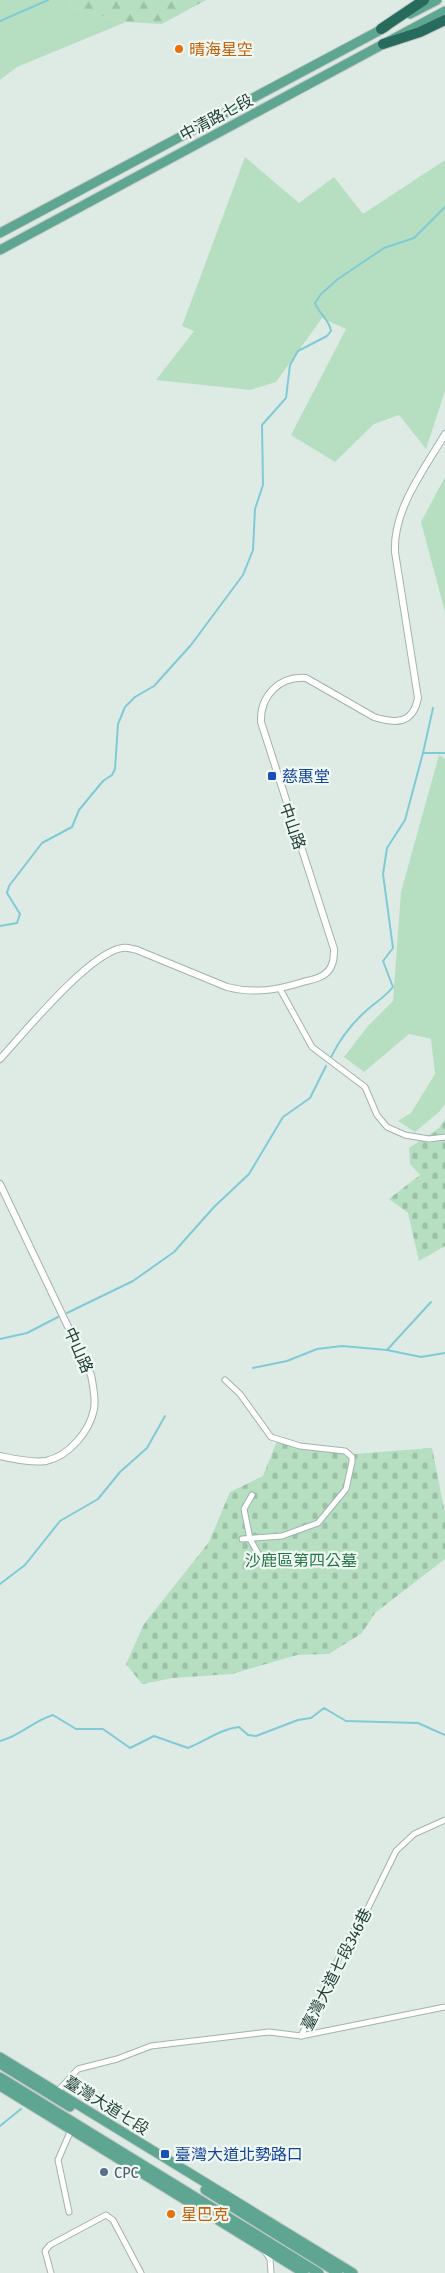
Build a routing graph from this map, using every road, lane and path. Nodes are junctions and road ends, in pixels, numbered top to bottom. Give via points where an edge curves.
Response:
1 (424, 0) edge
2 (437, 0) edge
3 (445, 11) edge
4 (445, 20) edge
5 (381, 30) junction
6 (383, 44) junction
7 (74, 193) junction
8 (81, 206) junction
9 (0, 233) edge
10 (0, 250) edge
11 (445, 434) edge
12 (280, 989) junction
13 (0, 1059) edge
14 (445, 1137) edge
15 (0, 1184) edge
16 (225, 1380) dead end
17 (0, 1456) edge
18 (252, 1495) dead end
19 (242, 1539) dead end
20 (250, 1540) junction
21 (260, 1557) dead end
22 (445, 1820) edge
23 (445, 2007) edge
24 (301, 2036) junction
25 (0, 2057) edge
26 (0, 2064) edge
27 (0, 2077) edge
28 (0, 2086) edge
29 (57, 2092) junction
30 (71, 2130) junction
31 (69, 2212) dead end
32 (274, 2229) junction
33 (265, 2244) junction
34 (51, 2273) edge
35 (141, 2273) edge
36 (270, 2273) edge
37 (304, 2273) edge
38 (319, 2273) edge
39 (338, 2273) edge
40 (353, 2273) edge

1 - 5 highway
2 - 5 main road, 中清路七段
3 - 6 main road, 中清路七段
4 - 6 highway
5 - 7 main road, 中清路七段
6 - 8 main road, 中清路七段
7 - 8 main road
7 - 9 main road, 中清路七段
8 - 10 main road, 中清路七段
11 - 12 street, 中山路 via 401,513 394,533 418,698 414,712 409,717 394,721 374,717 306,678 288,679 270,691 263,701 261,722 334,949 334,960 325,974
12 - 13 street, 中山路 via 234,989 137,950 121,948 106,954 68,986
12 - 14 street via 312,1047 365,1087 377,1115 387,1127 405,1135 429,1139
15 - 17 street, 中山路 via 91,1375 95,1398 91,1422 59,1456 46,1461 31,1461
16 - 20 street via 240,1394 271,1437 300,1446 342,1450 352,1457 348,1485 318,1523 282,1536
18 - 20 street via 244,1509
19 - 20 street
20 - 21 street
22 - 24 street, 臺灣大道七段346巷 via 414,1834 396,1851
23 - 24 street, 臺灣大道七段346巷
24 - 29 street via 269,2032 151,2046 78,2069
25 - 29 main road, 臺灣大道七段
26 - 32 main road, 臺灣大道七段
27 - 33 main road, 臺灣大道七段
28 - 30 main road, 臺灣大道七段
29 - 32 main road, 臺灣大道七段
30 - 31 street via 58,2160
30 - 33 main road, 臺灣大道七段
32 - 33 street
32 - 39 main road, 臺灣大道七段
32 - 40 main road, 臺灣大道七段
33 - 36 street
33 - 37 main road, 臺灣大道七段
33 - 38 main road, 臺灣大道七段
34 - 35 street via 45,2251 50,2245 109,2216

